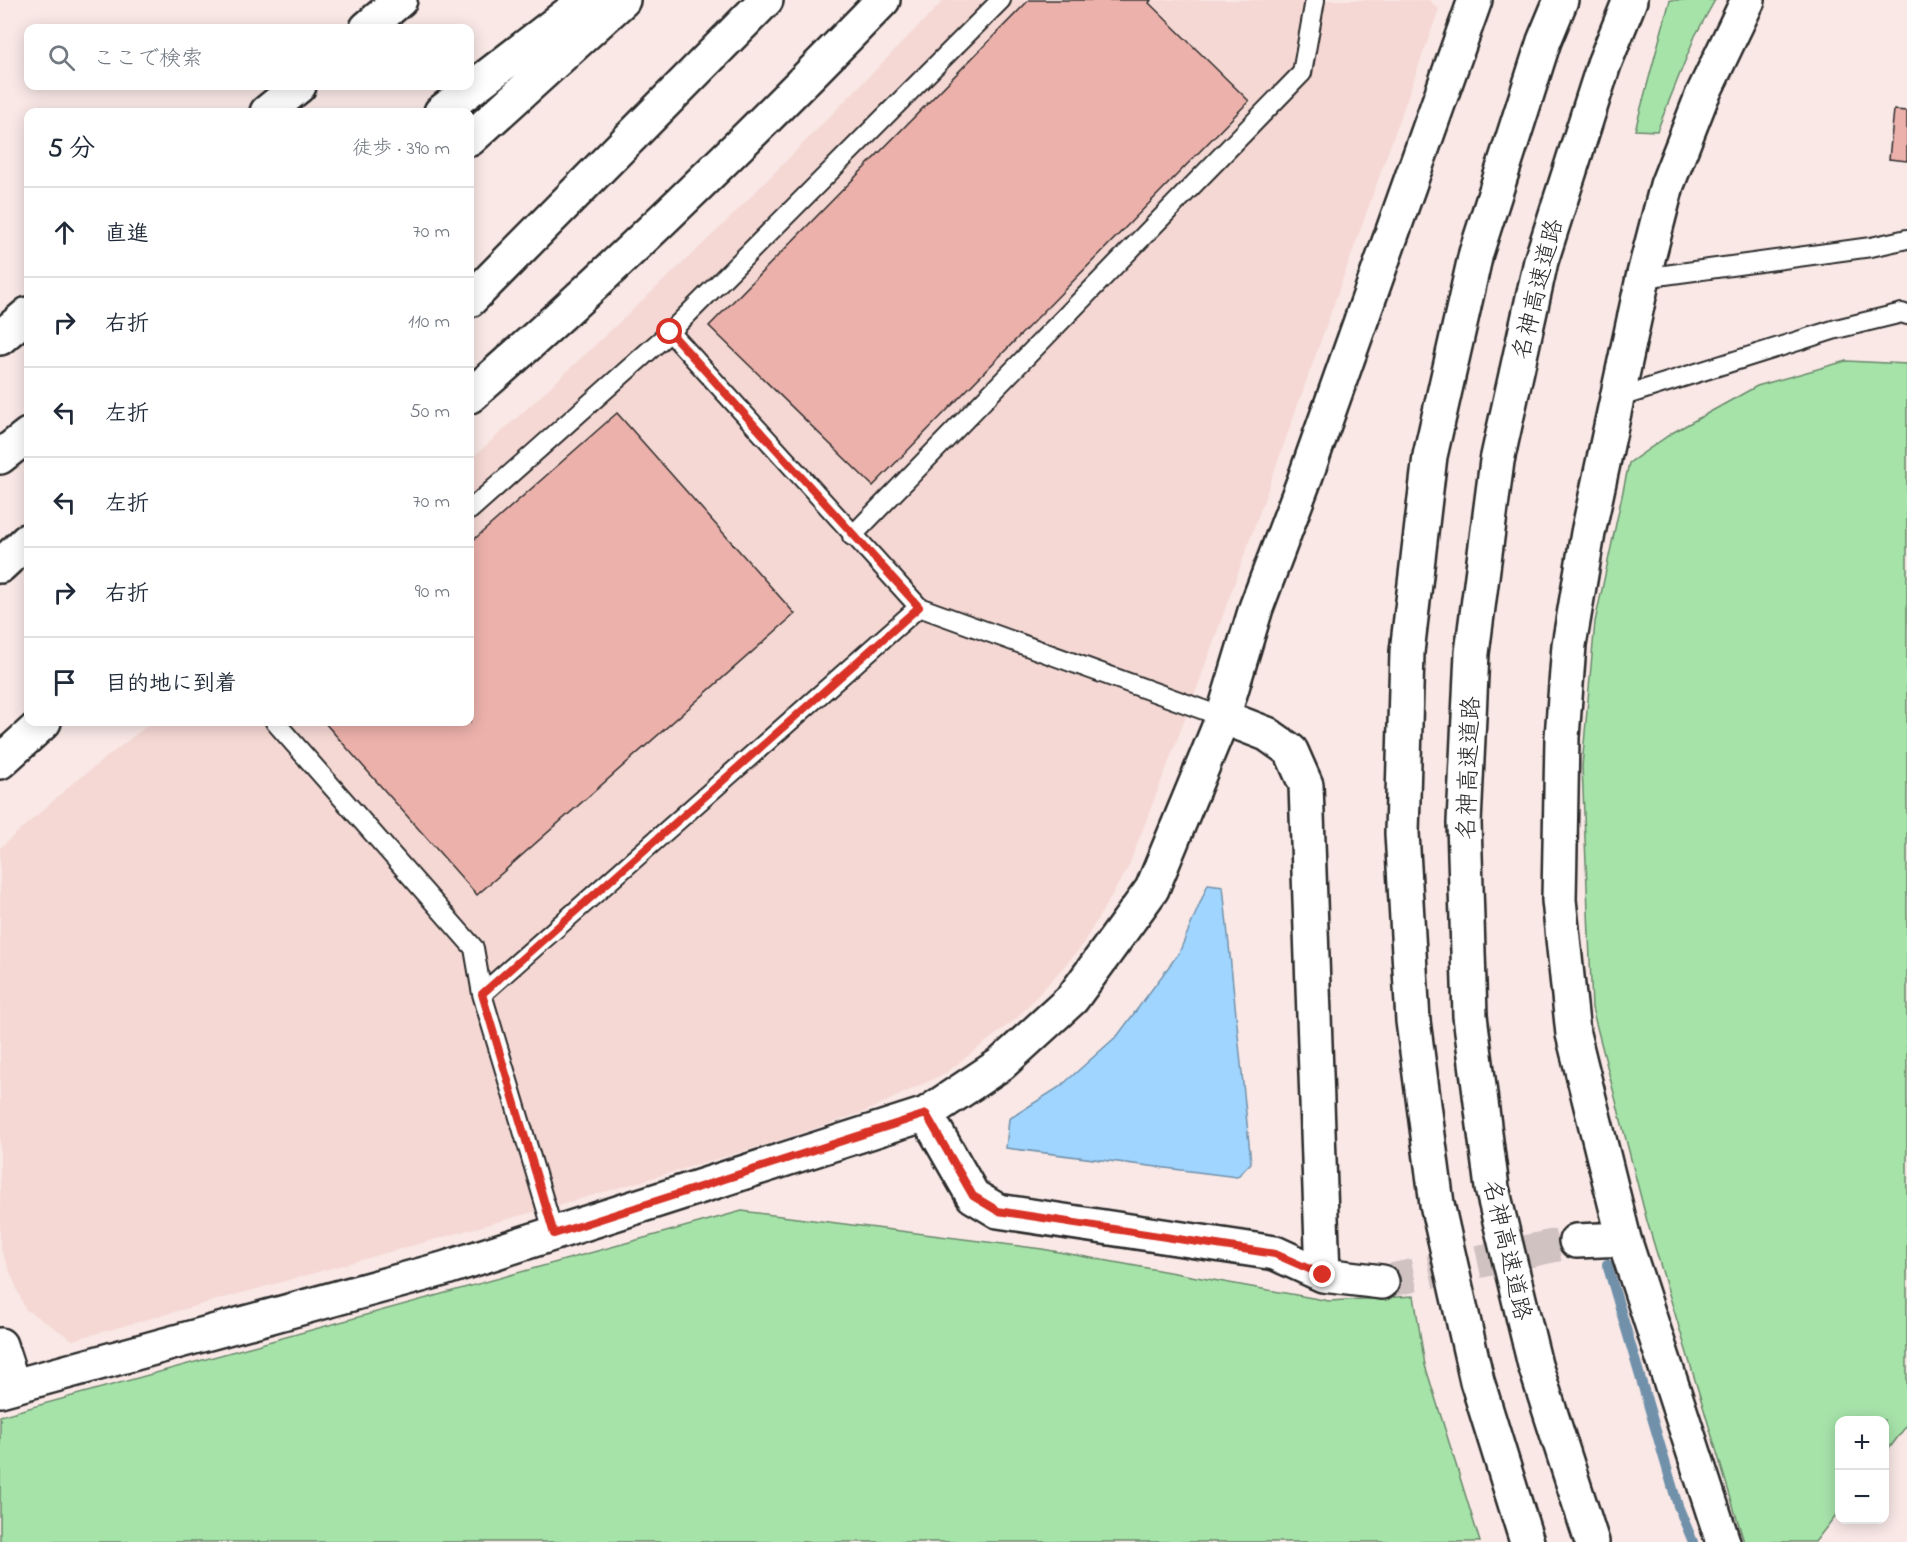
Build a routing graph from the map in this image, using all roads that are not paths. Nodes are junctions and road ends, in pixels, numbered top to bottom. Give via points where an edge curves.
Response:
1 (400, 0) edge
2 (586, 0) edge
3 (623, 0) edge
4 (766, 0) edge
5 (883, 0) edge
6 (1001, 0) edge
7 (1315, 0) edge
8 (1475, 0) edge
9 (1561, 0) edge
10 (1630, 0) edge
11 (1748, 0) edge
12 (372, 24) edge
13 (474, 87) edge
14 (294, 90) edge
15 (469, 90) edge
16 (272, 108) edge
17 (446, 108) edge
18 (474, 136) edge
19 (1907, 239) edge
20 (1643, 278) junction
21 (474, 296) edge
22 (1907, 315) edge
23 (24, 318) edge
24 (670, 332) junction
25 (0, 339) edge
26 (474, 392) edge
27 (1617, 398) junction
28 (24, 438) edge
29 (0, 457) edge
30 (474, 506) edge
31 (852, 536) junction
32 (24, 544) edge
33 (0, 566) edge
34 (919, 607) junction
35 (1223, 717) junction
36 (40, 726) edge
37 (279, 726) edge
38 (0, 762) edge
39 (482, 994) junction
40 (926, 1114) junction
41 (554, 1234) junction
42 (1624, 1239) junction
43 (1576, 1241) tunnel mouth
44 (1323, 1275) junction
45 (1382, 1282) tunnel mouth
46 (0, 1345) edge
47 (6, 1388) edge
48 (1527, 1542) edge
49 (1592, 1542) edge
50 (1723, 1542) edge

1 - 12 main road
2 - 13 main road
3 - 18 main road
4 - 21 main road
5 - 26 main road via 580,299
6 - 24 lane
7 - 31 lane via 1302,73
8 - 35 main road via 1256,608
9 - 48 main road via 1544,41 1476,253 1430,456 1407,652 1402,833 1413,1021 1437,1204 1477,1381
10 - 49 main road, 名神高速道路 via 1604,64 1541,261 1497,461 1472,653 1464,823 1470,1016 1492,1188 1535,1365
11 - 20 main road via 1702,96 1667,184
14 - 16 main road
15 - 17 main road
19 - 20 lane
20 - 27 main road
22 - 27 lane via 1836,329
23 - 25 main road
24 - 30 lane
24 - 31 lane
27 - 42 main road via 1569,645 1562,737 1559,900 1573,1034
28 - 29 main road
31 - 34 lane
32 - 33 main road
34 - 35 lane
34 - 39 lane
35 - 40 main road via 1152,889 1072,999 1001,1064
35 - 44 main road via 1267,734 1291,751 1306,785
36 - 38 main road
37 - 39 lane via 474,948
39 - 41 lane
40 - 41 main road
40 - 44 main road via 973,1196 998,1211 1275,1254
41 - 47 main road via 443,1269
42 - 43 main road
42 - 50 main road
44 - 45 main road
46 - 47 main road

